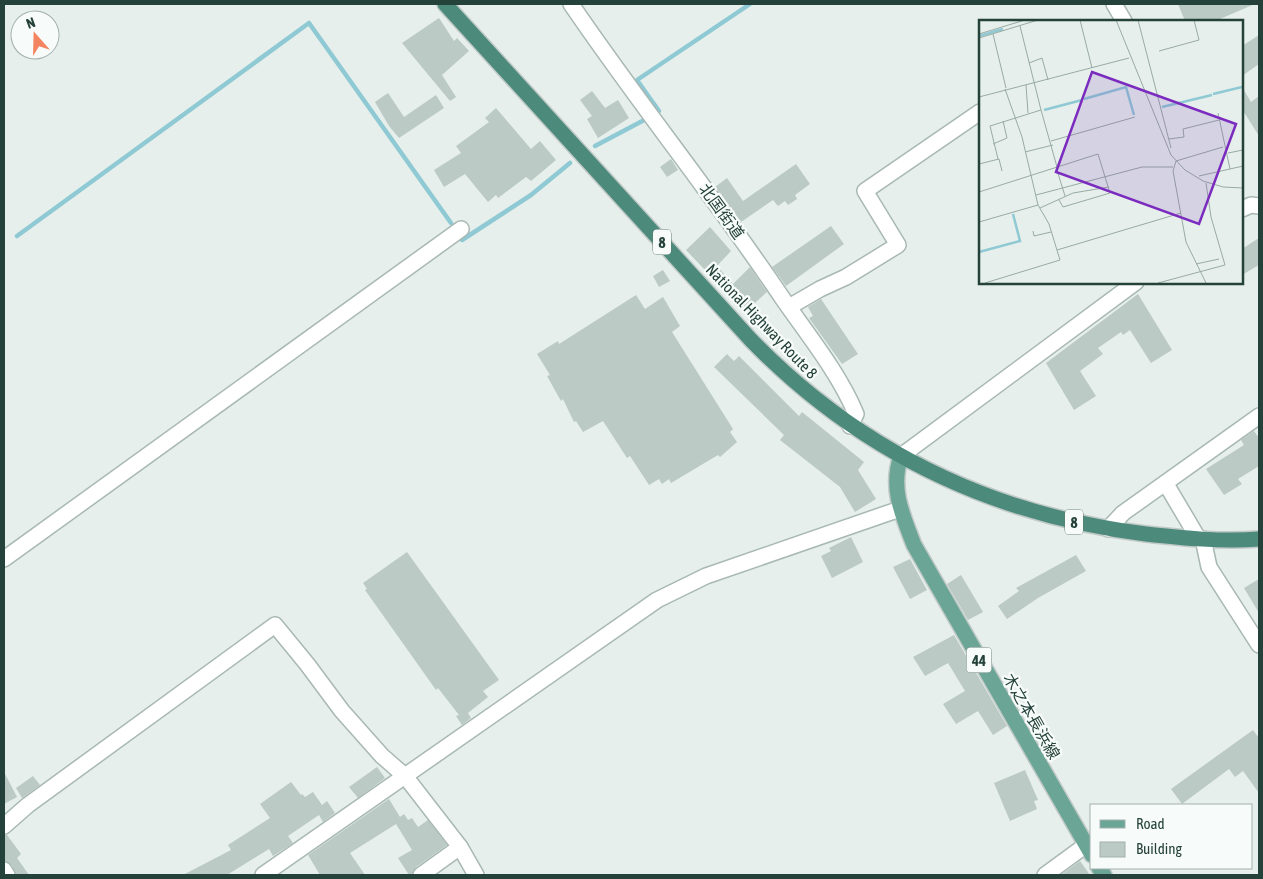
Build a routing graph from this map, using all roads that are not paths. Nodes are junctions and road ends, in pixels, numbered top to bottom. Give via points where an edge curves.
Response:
1 (445, 4) edge
2 (572, 4) edge
3 (979, 113) edge
4 (1259, 206) edge
5 (1243, 209) edge
6 (461, 229) dead end
7 (1133, 284) edge
8 (789, 307) junction
9 (1259, 416) edge
10 (850, 426) junction
11 (901, 456) junction
12 (1166, 484) junction
13 (900, 509) junction
14 (1108, 529) junction
15 (1200, 539) junction
16 (1259, 539) edge
17 (4, 559) edge
18 (1259, 645) edge
19 (405, 776) junction
20 (4, 826) edge
21 (460, 847) junction
22 (1089, 850) edge
23 (4, 870) edge
24 (7, 875) edge
25 (263, 875) edge
26 (421, 875) edge
27 (476, 875) edge
28 (1045, 875) edge

1 - 10 highway, National Highway Route 8 / 8 via 751,340 800,388
2 - 8 street, 北国街道 via 747,244
3 - 8 street via 865,191 898,245
4 - 5 street via 1251,205
6 - 17 street
7 - 11 street
8 - 10 street, 北国街道 via 850,399 856,414
9 - 12 street
10 - 11 highway, National Highway Route 8 / 8
11 - 13 main road, 木之本長浜線 / 44 via 895,472
11 - 14 highway, National Highway Route 8 / 8 via 997,500 1041,515
12 - 14 street via 1123,513
12 - 15 street
13 - 19 street via 706,576 657,600
13 - 22 main road, 木之本長浜線 / 44 via 914,544
14 - 15 highway, National Highway Route 8 / 8
15 - 16 highway, National Highway Route 8 / 8
15 - 18 street via 1209,567
19 - 20 street via 382,756 342,711 275,625 28,804
19 - 21 street
19 - 25 street
21 - 26 street
21 - 27 street
22 - 28 street
23 - 24 street

